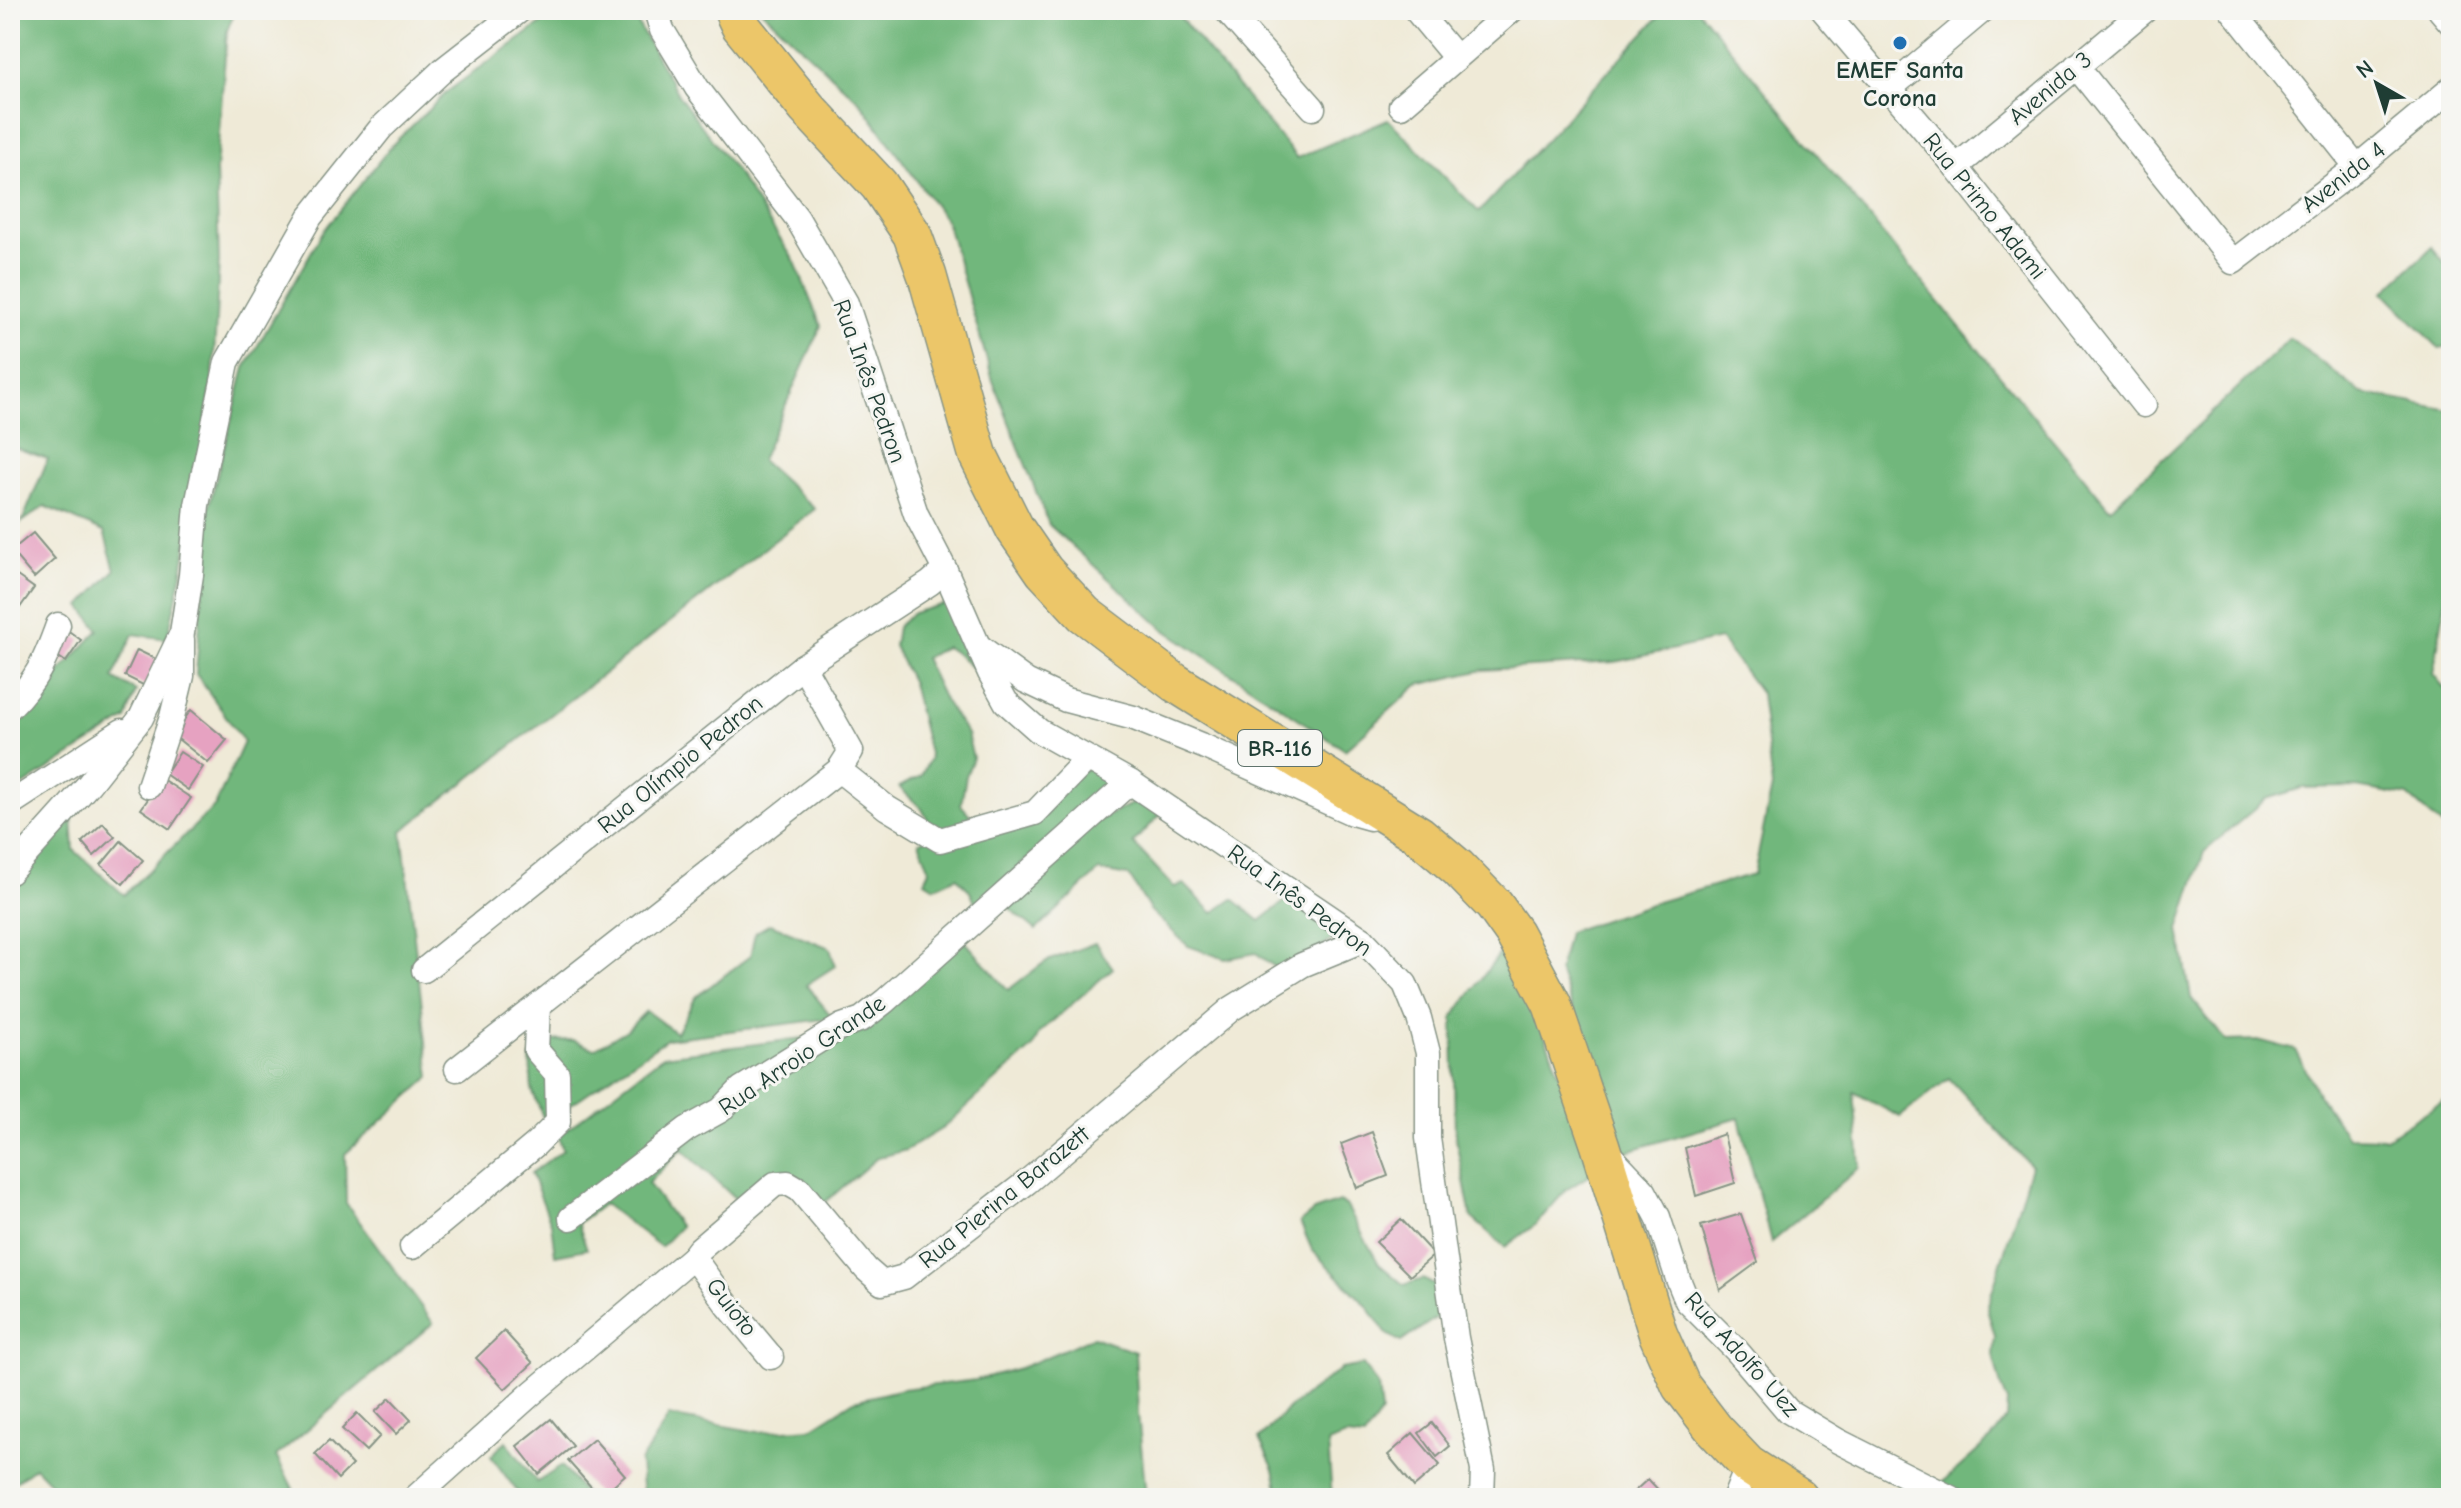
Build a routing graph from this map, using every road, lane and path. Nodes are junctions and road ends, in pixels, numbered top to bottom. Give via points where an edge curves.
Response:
1 (520, 10) edge
2 (656, 10) edge
3 (733, 10) edge
4 (1226, 10) edge
5 (1416, 10) edge
6 (1512, 10) edge
7 (1823, 10) edge
8 (1983, 10) edge
9 (2145, 10) edge
10 (2232, 10) edge
11 (2440, 10) edge
12 (2451, 23) edge
13 (1456, 58) junction
14 (2076, 66) junction
15 (1889, 89) junction
16 (2451, 89) edge
17 (1401, 106) dead end
18 (1313, 108) dead end
19 (1956, 167) junction
20 (2357, 167) junction
21 (2144, 405) dead end
22 (945, 570) junction
23 (58, 625) dead end
24 (182, 633) junction
25 (979, 646) junction
26 (803, 666) junction
27 (10, 707) edge
28 (141, 718) junction
29 (1087, 759) junction
30 (839, 770) junction
31 (1130, 782) junction
32 (149, 786) dead end
33 (10, 804) edge
34 (1407, 828) junction
35 (10, 872) edge
36 (1363, 940) junction
37 (424, 970) dead end
38 (538, 1006) junction
39 (457, 1069) dead end
40 (1600, 1145) junction
41 (571, 1218) dead end
42 (412, 1247) dead end
43 (693, 1257) junction
44 (771, 1357) dead end
45 (1742, 1481) edge
46 (415, 1498) edge
47 (1482, 1498) edge
48 (1799, 1498) edge
49 (1951, 1498) edge

1 - 24 street via 443,70 381,128 310,217 227,362 197,505
2 - 22 street, Rua Inês Pedron via 697,88 797,218 846,303 916,514
3 - 34 main road, BR-116 via 807,108 879,185 912,234 978,455 1015,529 1044,571 1084,614 1174,682
4 - 18 street
5 - 13 street
6 - 13 street
7 - 15 street, Rua Primo Adami
8 - 15 street
9 - 14 street, Avenida 3
10 - 20 street
11 - 12 street
13 - 17 street
14 - 19 street, Avenida 3
14 - 20 street, Avenida 4 via 2233,262
15 - 19 street, Rua Primo Adami
16 - 20 street, Avenida 4
19 - 21 street, Rua Primo Adami
22 - 25 street, Rua Inês Pedron
22 - 26 street, Rua Olímpio Pedron
23 - 27 street via 30,687
24 - 28 street
24 - 32 street via 182,676
25 - 29 street, Rua Inês Pedron via 1006,702 1039,731
25 - 34 street, Rua Inês Pedron via 1026,681 1066,700 1134,718 1352,813
26 - 30 street via 851,751
26 - 37 street, Rua Olímpio Pedron
28 - 33 street
28 - 35 street
29 - 30 street via 1035,813 940,840
29 - 31 street, Rua Inês Pedron
30 - 38 street
31 - 36 street, Rua Inês Pedron
31 - 41 street, Rua Arroio Grande via 862,1019 741,1089 721,1110 687,1129
34 - 40 main road, BR-116 via 1458,868 1514,933 1552,1004
36 - 43 street, Rua Pierina Barazett via 1302,965 1231,1009 1027,1182 904,1277 882,1283 788,1183 775,1184
36 - 47 street, Rua Inês Pedron via 1405,984 1428,1053 1428,1138 1456,1338 1483,1470
38 - 39 street
38 - 42 street via 536,1050 557,1074 558,1122
40 - 45 main road, BR-116 via 1658,1334 1681,1386 1714,1429
40 - 49 street, Rua Adolfo Uez via 1644,1191 1687,1301 1788,1411
43 - 44 street, Guioto
43 - 46 street, Rua Pierina Barazett
45 - 48 main road, BR-116

